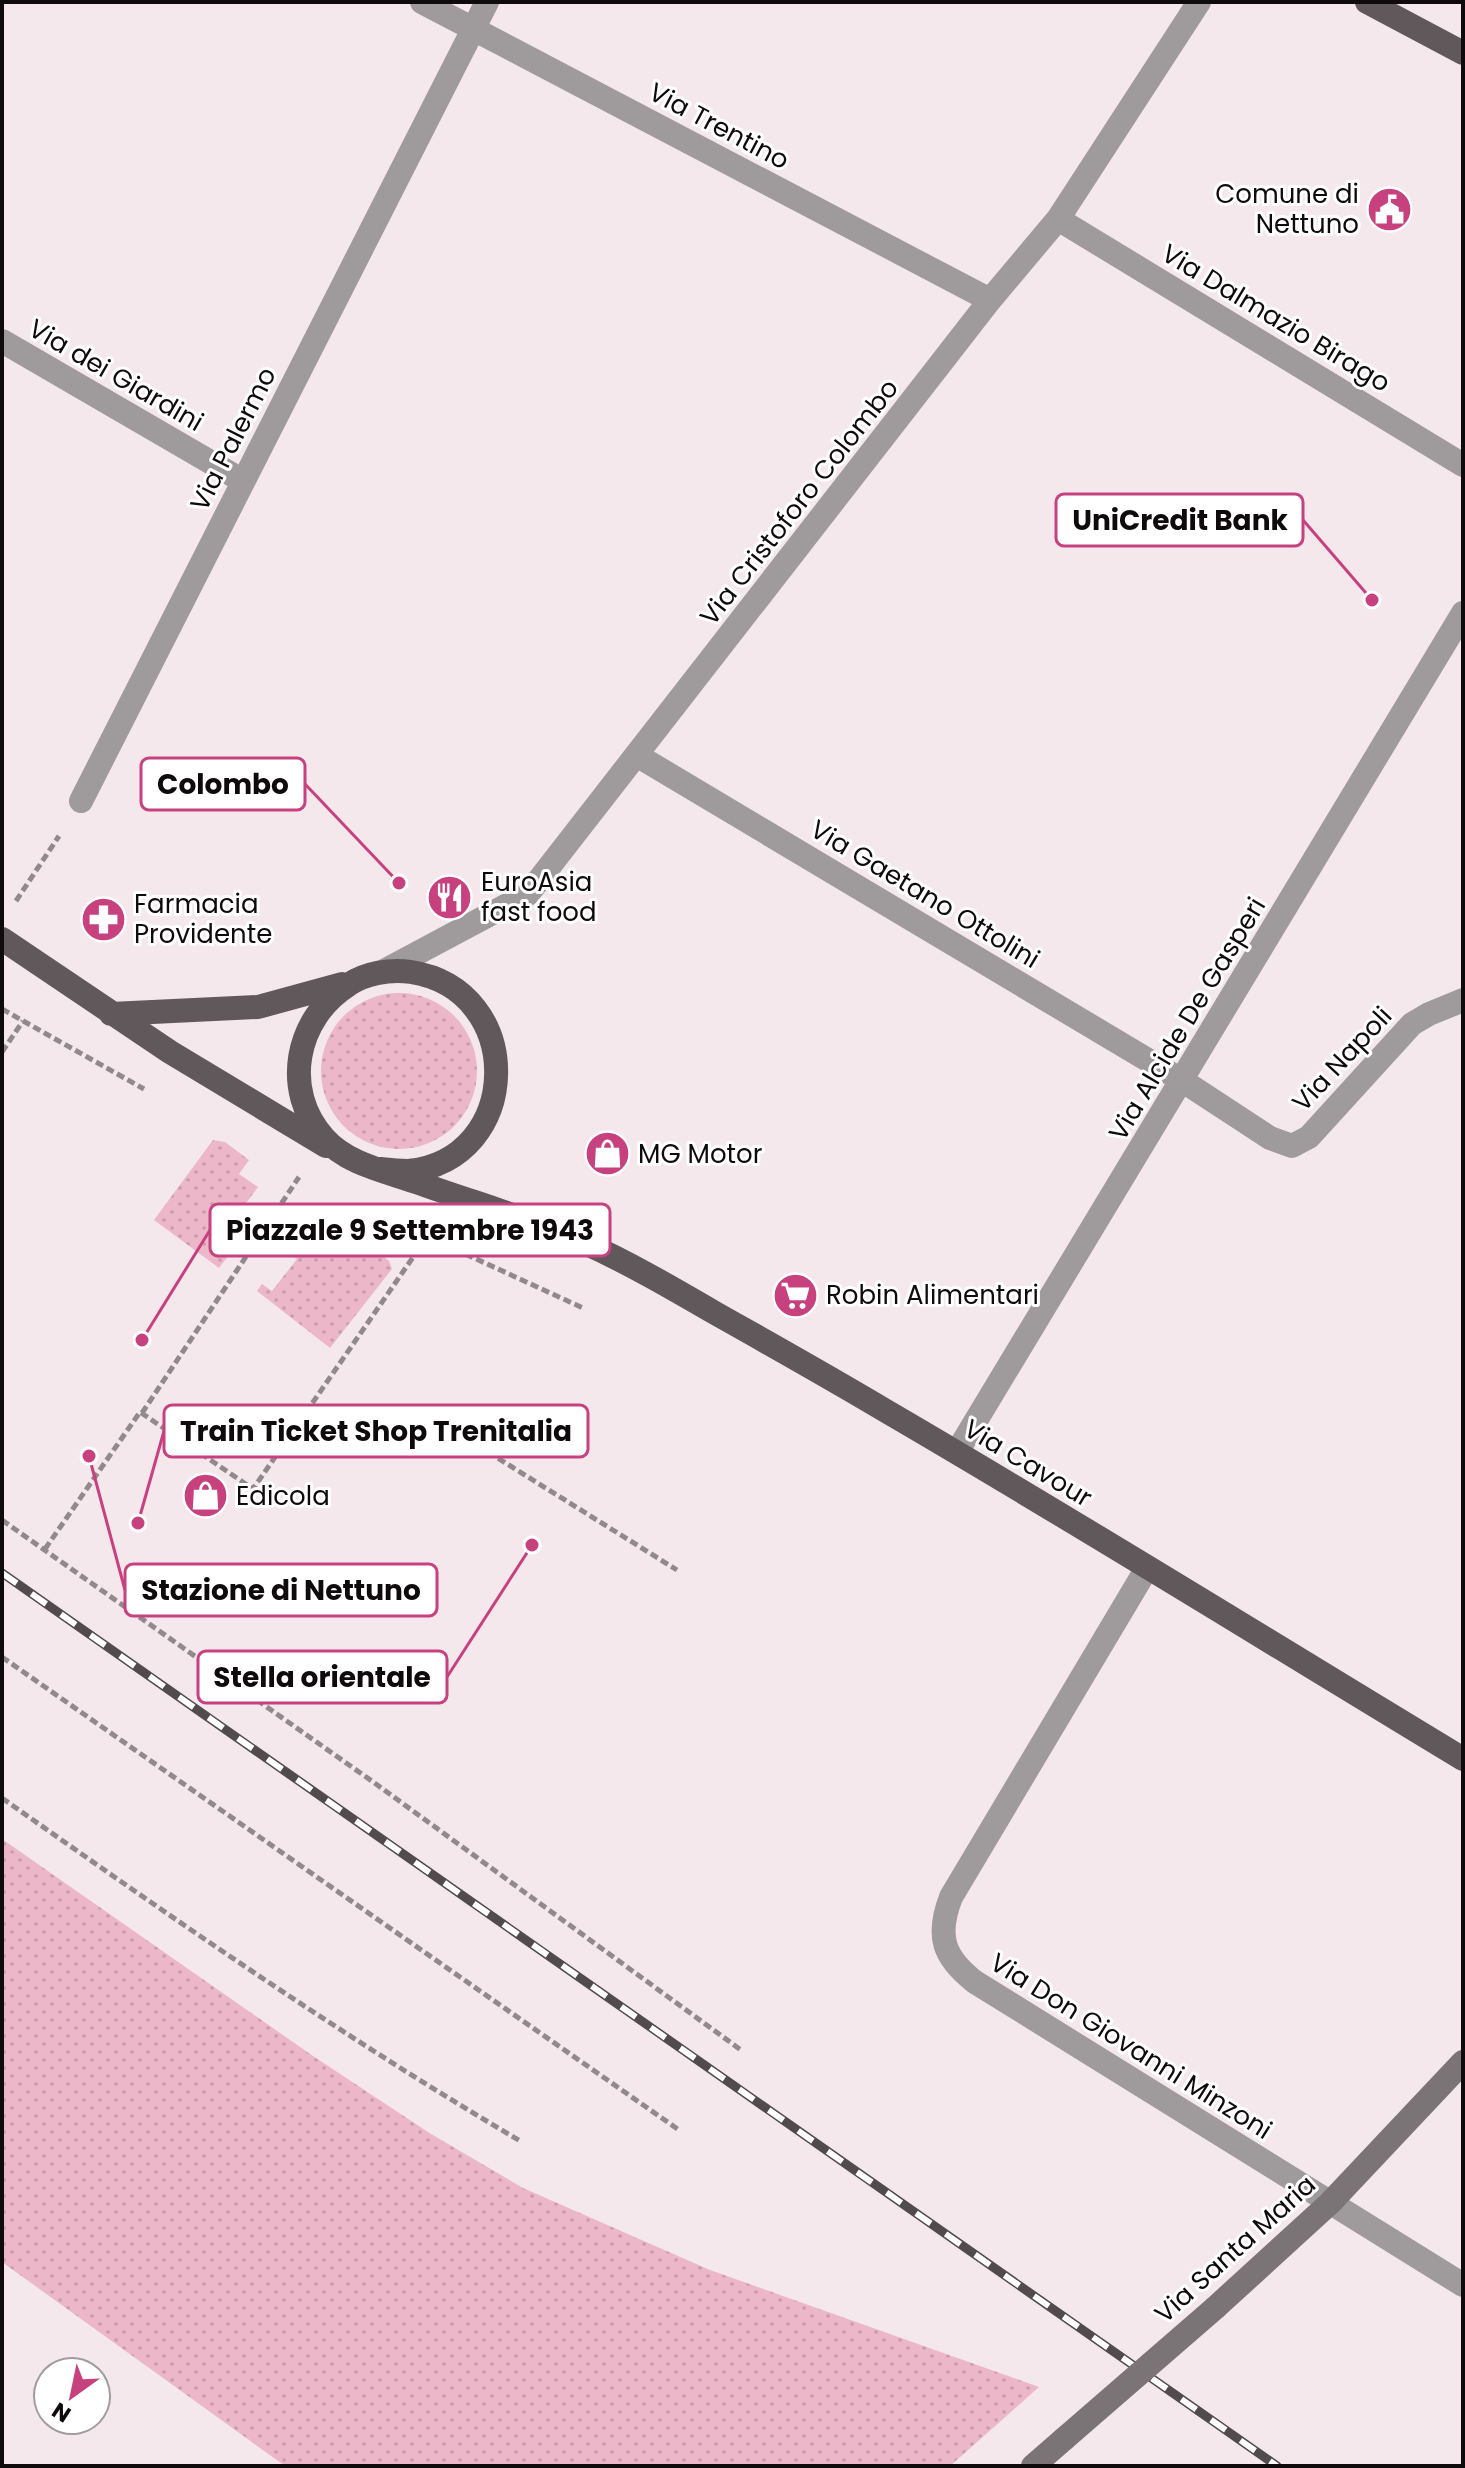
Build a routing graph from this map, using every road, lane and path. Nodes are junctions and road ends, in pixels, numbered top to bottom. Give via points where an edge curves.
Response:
1 (422, 2) edge
2 (487, 2) edge
3 (1199, 2) edge
4 (1367, 2) edge
5 (473, 29) junction
6 (1463, 53) edge
7 (1058, 219) junction
8 (990, 300) junction
9 (2, 341) edge
10 (1463, 465) edge
11 (243, 481) junction
12 (1463, 613) edge
13 (638, 756) junction
14 (81, 801) joint
15 (19, 896) dead end
16 (2, 939) edge
17 (382, 972) junction
18 (352, 982) junction
19 (1463, 1000) edge
20 (111, 1014) junction
21 (23, 1021) dead end
22 (2, 1052) edge
23 (1183, 1081) junction
24 (349, 1158) junction
25 (380, 1169) junction
26 (300, 1176) dead end
27 (427, 1237) dead end
28 (142, 1413) junction
29 (488, 1452) dead end
30 (957, 1452) junction
31 (2, 1520) edge
32 (45, 1549) junction
33 (1147, 1568) junction
34 (677, 1570) dead end
35 (2, 1657) edge
36 (1463, 1759) edge
37 (2, 1798) edge
38 (741, 2050) dead end
39 (1463, 2062) edge
40 (679, 2130) dead end
41 (522, 2142) dead end
42 (1330, 2203) junction
43 (1463, 2285) edge
44 (1033, 2466) edge

1 - 5 street, Via Trentino
2 - 5 street, Via Palermo
3 - 7 street, Via Cristoforo Colombo
4 - 6 main road
5 - 8 street, Via Trentino
5 - 11 street, Via Palermo
7 - 8 street, Via Cristoforo Colombo
7 - 10 street, Via Dalmazio Birago
8 - 13 street, Via Cristoforo Colombo
9 - 11 street, Via dei Giardini
11 - 14 street, Via Palermo
12 - 23 street, Via Alcide De Gasperi
13 - 17 street, Via Cristoforo Colombo via 528,894
13 - 23 street, Via Gaetano Ottolini
14 - 15 path
16 - 20 main road
17 - 18 main road
17 - 25 main road via 434,978 458,991 477,1009 497,1058 487,1118 466,1144 440,1162 409,1171
18 - 20 main road via 258,1007
18 - 24 main road via 327,1000 309,1025 299,1054 299,1084 307,1113 325,1139
19 - 23 street, Via Napoli via 1412,1024 1309,1137 1292,1146 1270,1138
20 - 24 main road
21 - 22 path
23 - 30 street, Via Alcide De Gasperi
24 - 25 main road
25 - 30 main road, Via Cavour via 555,1230 647,1274
26 - 28 path
27 - 28 path via 253,1489
28 - 32 path
29 - 34 path
30 - 33 main road, Via Cavour
31 - 32 path
32 - 38 path
33 - 36 main road, Via Cavour
33 - 42 street, Via Don Giovanni Minzoni via 951,1897 944,1946 975,1982
35 - 40 path
37 - 41 path via 241,1965 412,2078
39 - 42 main road, Via Santa Maria
42 - 43 street, Via Don Giovanni Minzoni
42 - 44 main road, Via Santa Maria, bridge

